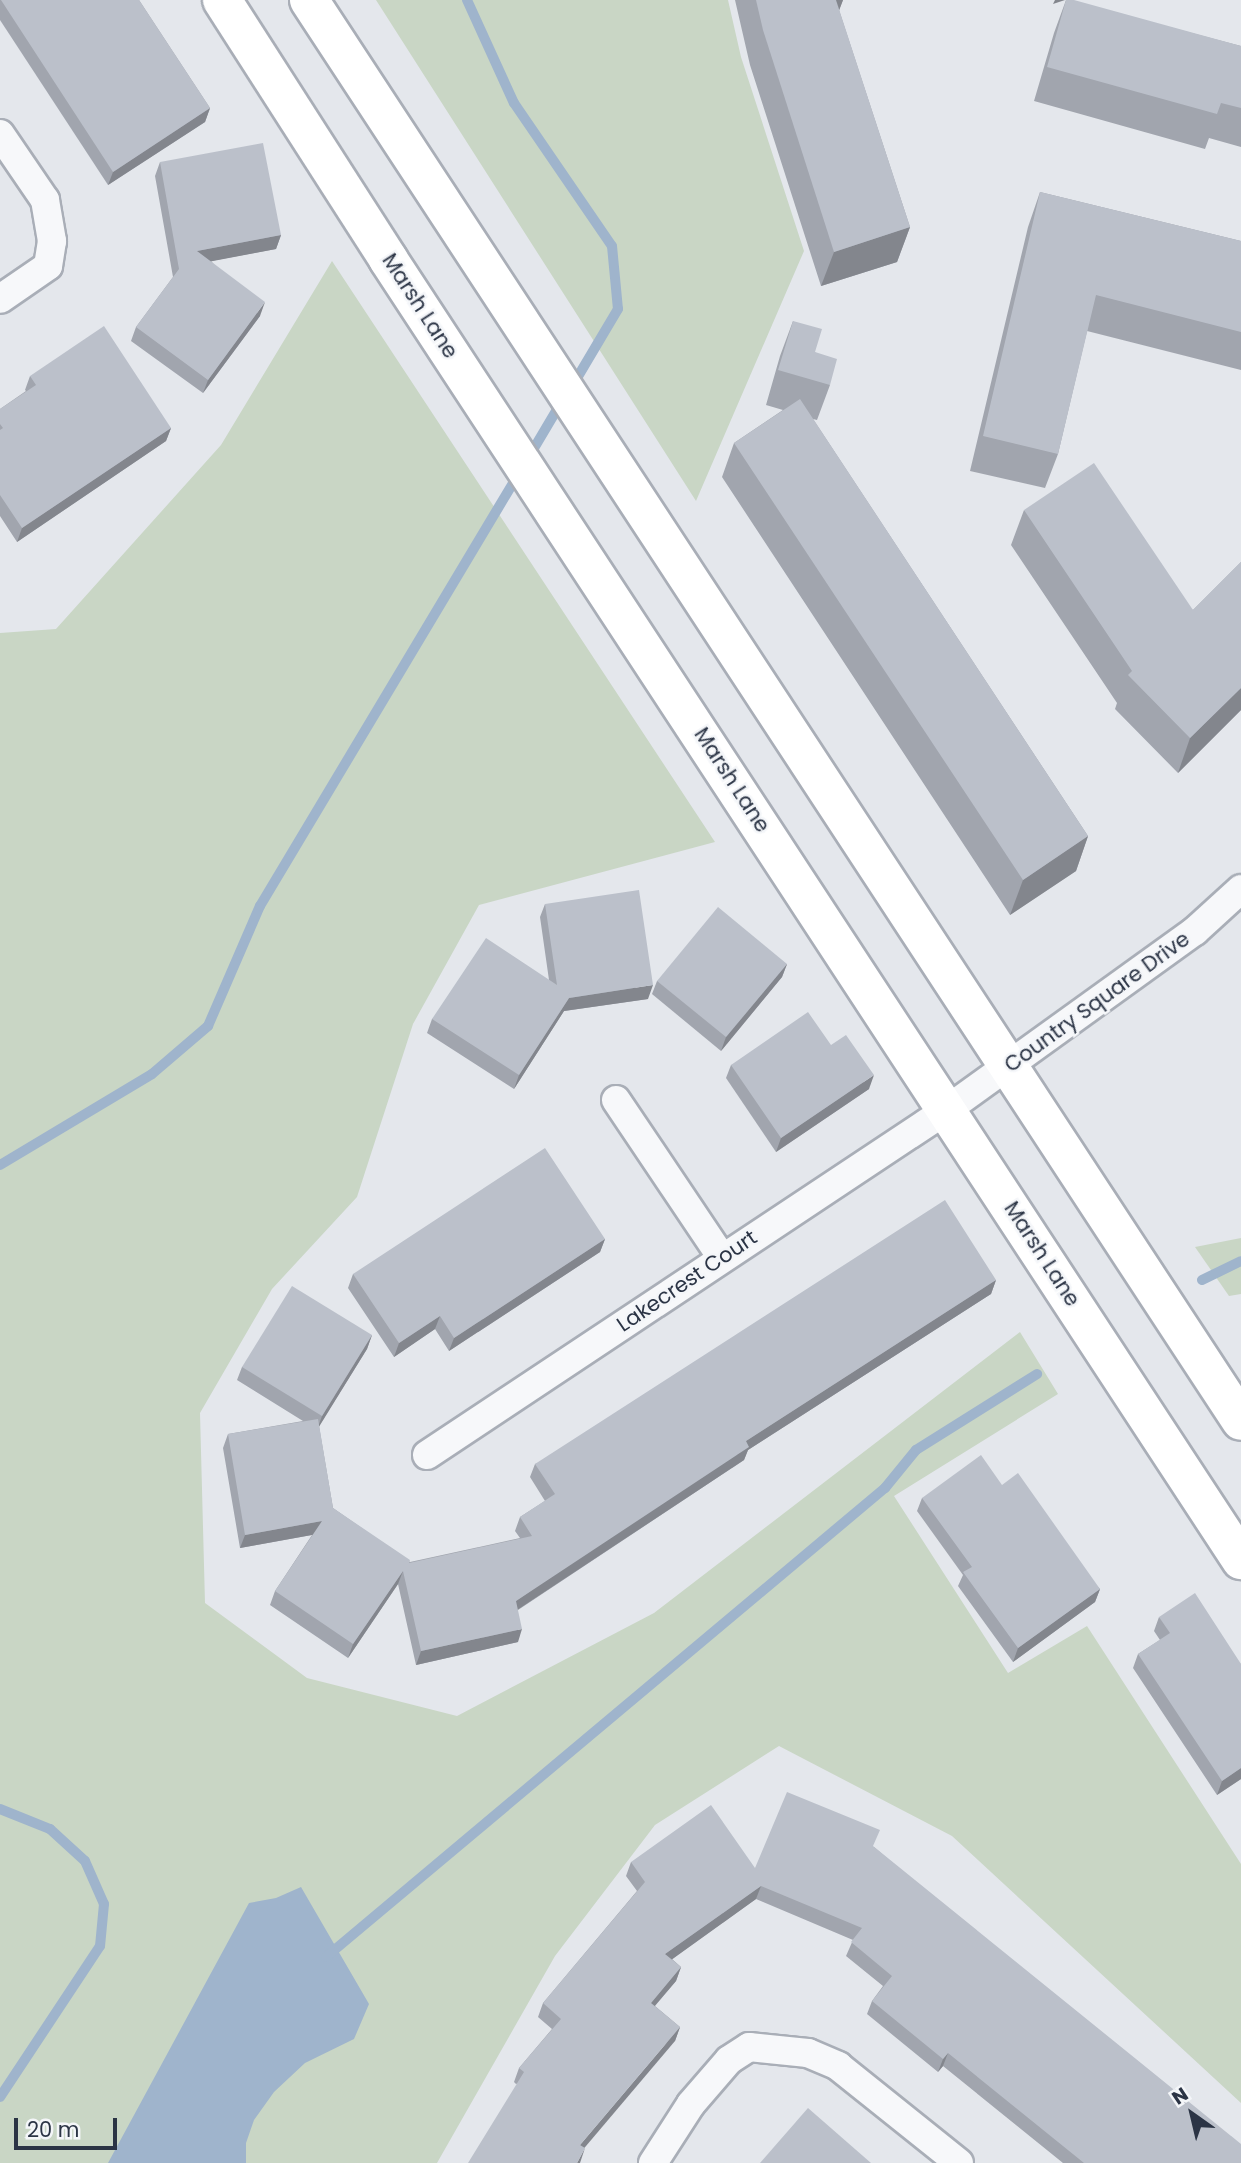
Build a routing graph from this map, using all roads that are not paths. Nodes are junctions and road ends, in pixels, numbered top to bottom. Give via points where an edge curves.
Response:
1 (222, 0) edge
2 (309, 0) edge
3 (0, 134) edge
4 (0, 299) edge
5 (1241, 890) edge
6 (1008, 1067) junction
7 (617, 1100) dead end
8 (948, 1109) junction
9 (722, 1258) junction
10 (1241, 1421) edge
11 (427, 1455) dead end
12 (1241, 1560) edge
13 (653, 2163) edge
14 (959, 2163) edge

1 - 8 main road, Marsh Lane
2 - 6 main road
3 - 4 street via 45,200 52,241 48,266
5 - 6 street, Country Square Drive via 1195,931
6 - 8 street, Country Square Drive
6 - 10 main road
7 - 9 street
8 - 9 street, Lakecrest Court
8 - 12 main road, Marsh Lane
9 - 11 street, Lakecrest Court
13 - 14 street via 691,2104 729,2060 749,2047 808,2053 838,2066

